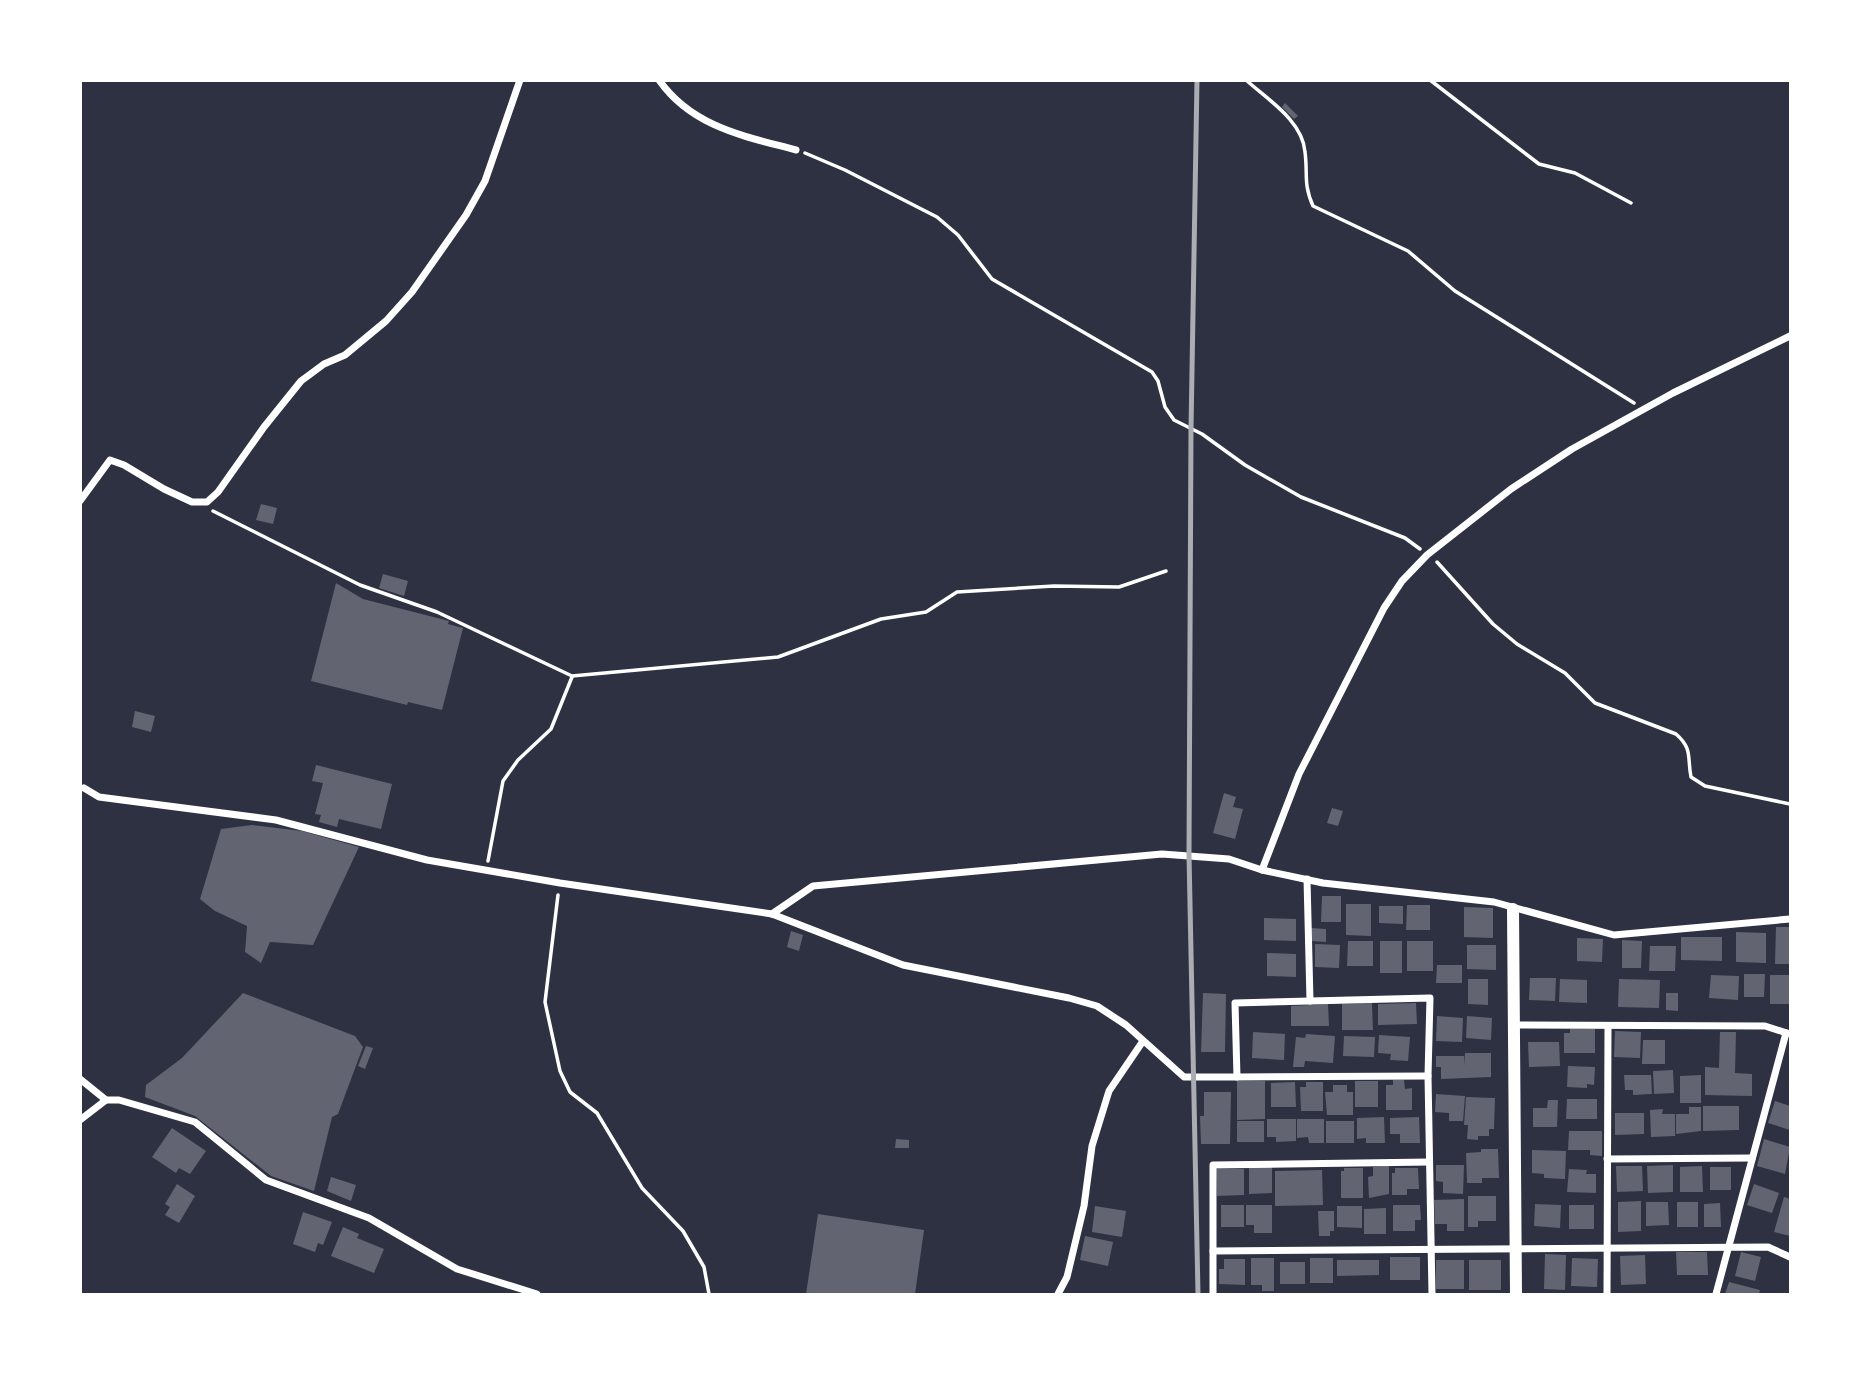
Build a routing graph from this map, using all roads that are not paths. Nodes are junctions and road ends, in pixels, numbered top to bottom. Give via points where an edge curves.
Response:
1 (520, 80) edge
2 (659, 80) edge
3 (796, 150) road end
4 (1790, 336) edge
5 (80, 501) edge
6 (82, 789) edge
7 (1262, 870) junction
8 (1307, 879) junction
9 (1513, 909) junction
10 (772, 914) junction
11 (1790, 919) edge
12 (1310, 1001) junction
13 (1514, 1025) junction
14 (1608, 1027) junction
15 (1788, 1033) edge
16 (1143, 1041) junction
17 (1428, 1076) junction
18 (1237, 1077) junction
19 (80, 1079) edge
20 (106, 1100) junction
21 (80, 1120) edge
22 (1752, 1157) junction
23 (1607, 1159) junction
24 (1429, 1162) junction
25 (1727, 1248) junction
26 (1607, 1249) junction
27 (1431, 1250) junction
28 (1516, 1250) junction
29 (1213, 1251) junction
30 (1790, 1256) edge
31 (537, 1294) edge
32 (1058, 1294) edge
33 (1213, 1294) edge
34 (1432, 1294) edge
35 (1516, 1294) edge
36 (1607, 1294) edge
37 (1717, 1294) edge

1 - 5 street via 485,181 412,292 345,355 301,381 218,492 199,503 110,460
2 - 3 street via 699,119
4 - 7 street via 1572,449 1427,555 1384,608 1299,774
6 - 10 street via 99,797 276,820 427,860
7 - 8 street
7 - 10 street via 1229,859 1162,854 813,886
8 - 9 street via 1494,902
8 - 12 street
9 - 11 street via 1614,935
9 - 13 street
10 - 16 street via 903,965 1097,1006
12 - 17 street via 1430,998
12 - 18 street via 1235,1003
13 - 14 street
13 - 28 street
14 - 15 street via 1765,1026
14 - 23 street
15 - 22 street
16 - 18 street via 1184,1077
16 - 32 street via 1109,1091 1092,1146 1084,1206
17 - 18 street
17 - 24 street
19 - 20 street
20 - 21 street
20 - 31 street via 195,1122 266,1180 369,1218 457,1269
22 - 23 street
22 - 25 street
23 - 26 street
24 - 27 street
24 - 29 street via 1213,1165
25 - 26 street
25 - 30 street via 1768,1247
25 - 37 street
26 - 28 street
26 - 36 street
27 - 28 street
27 - 29 street
27 - 34 street
28 - 35 street
29 - 33 street

